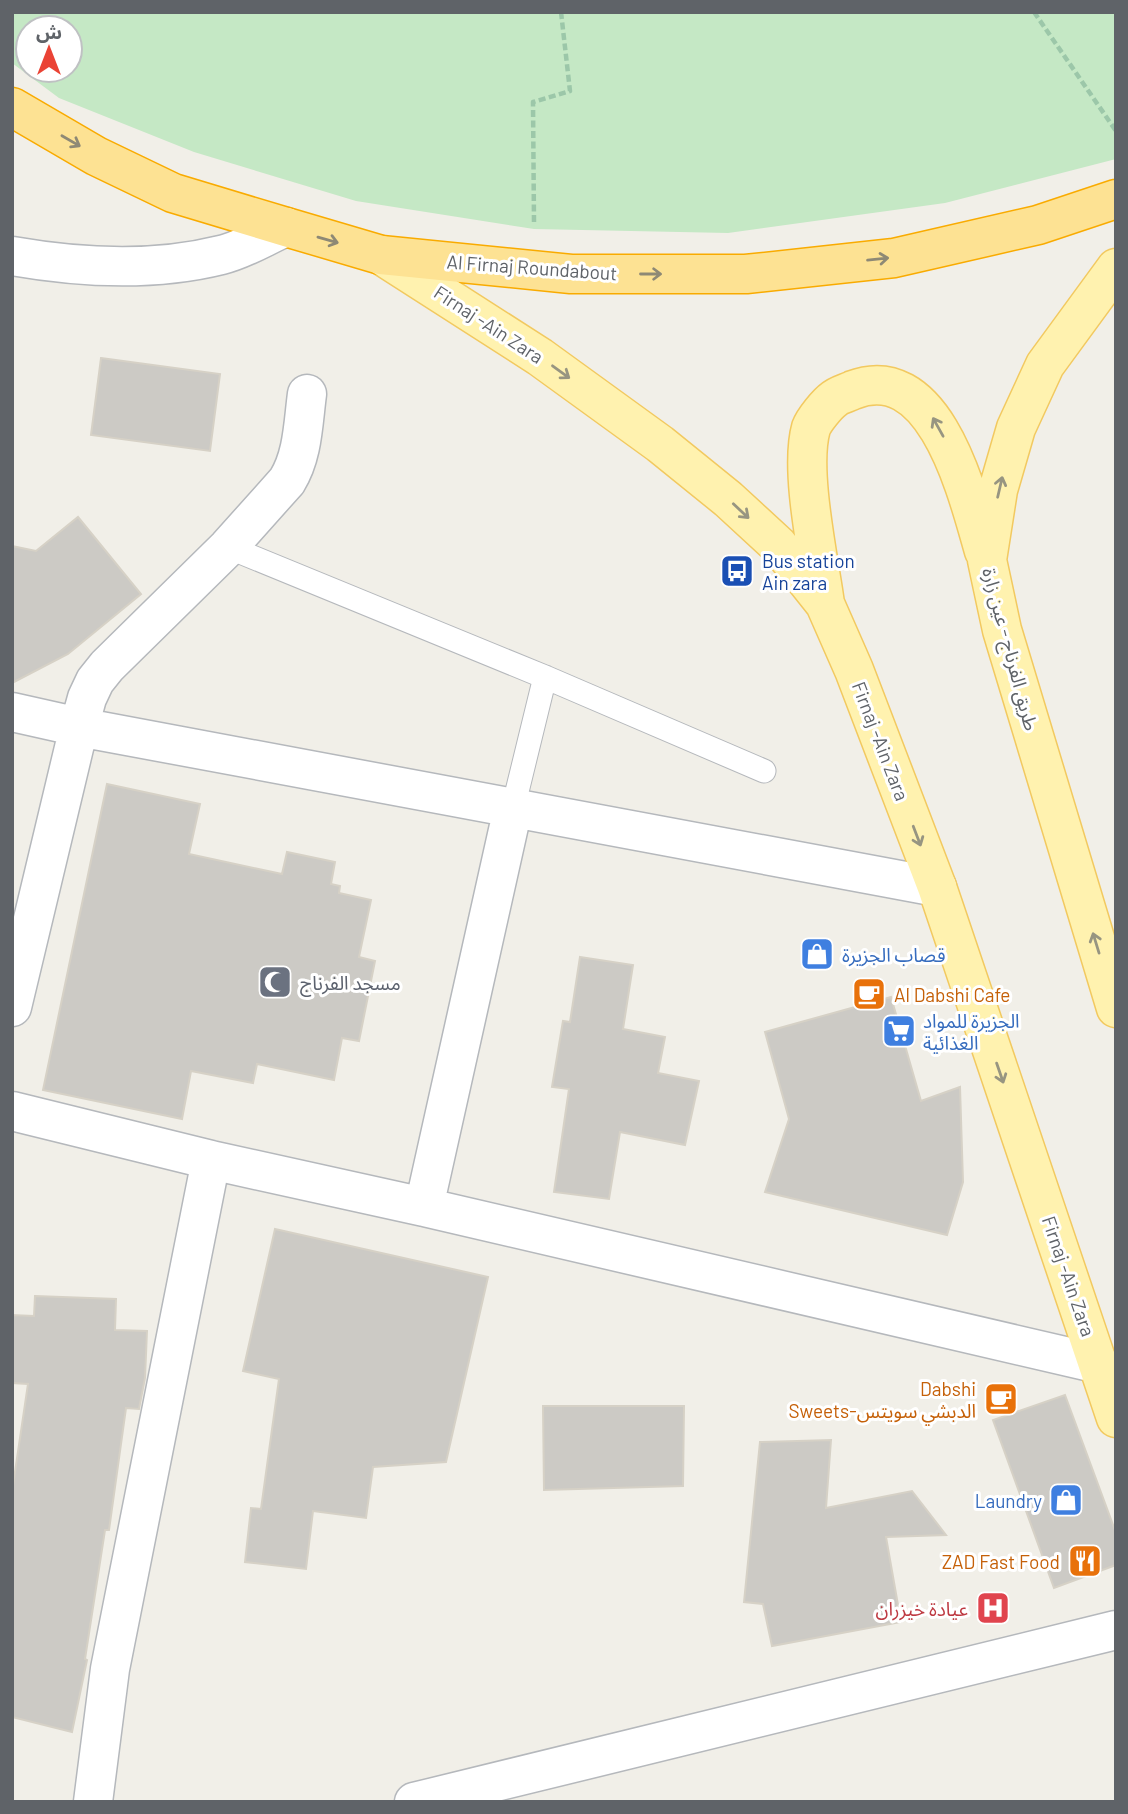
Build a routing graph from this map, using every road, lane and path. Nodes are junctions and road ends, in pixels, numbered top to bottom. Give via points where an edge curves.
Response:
1 (561, 12) edge
2 (1034, 12) edge
3 (12, 107) edge
4 (1116, 131) edge
5 (1116, 200) edge
6 (286, 227) junction
7 (381, 255) junction
8 (12, 256) edge
9 (1116, 268) edge
10 (532, 270) junction
11 (307, 394) dead end
12 (228, 547) junction
13 (987, 560) junction
14 (825, 604) junction
15 (545, 677) junction
16 (12, 712) edge
17 (79, 727) junction
18 (765, 771) dead end
19 (513, 807) junction
20 (937, 887) junction
21 (12, 1007) edge
22 (1116, 1008) edge
23 (12, 1111) edge
24 (211, 1160) junction
25 (424, 1207) junction
26 (1099, 1364) junction
27 (1116, 1418) edge
28 (1116, 1630) edge
29 (93, 1802) edge
30 (414, 1802) edge

1 - 10 path via 570,91 533,102
2 - 4 path
3 -> 6 highway, Al Firnaj Roundabout via 96,156 173,193
10 -> 5 highway, Al Firnaj Roundabout via 746,274 894,257 1038,225
6 -> 7 highway, Al Firnaj Roundabout
6 - 8 street via 224,255 171,265 114,267
7 - 10 highway, Al Firnaj Roundabout
7 -> 14 main road, Firnaj -Ain Zara via 540,357 660,444 778,545
13 -> 9 main road, طريق الفرناج - عين زارة via 998,490 1016,428 1045,365
11 - 12 street via 295,469
12 - 15 lane
12 - 17 street via 107,666 87,698
13 -> 14 main road via 968,496 931,415 904,391 868,385 834,398 812,426 807,462
22 -> 13 main road, طريق الفرناج - عين زارة via 1002,630
14 -> 20 main road, Firnaj -Ain Zara
15 - 18 lane
15 - 19 lane
16 - 17 street
17 - 19 street
17 - 21 street
19 - 20 street
19 - 25 street
20 -> 26 main road, Firnaj -Ain Zara
23 - 24 street
24 - 25 street
24 - 29 street via 112,1658
25 - 26 street
26 - 27 main road, Firnaj -Ain Zara
28 - 30 street

